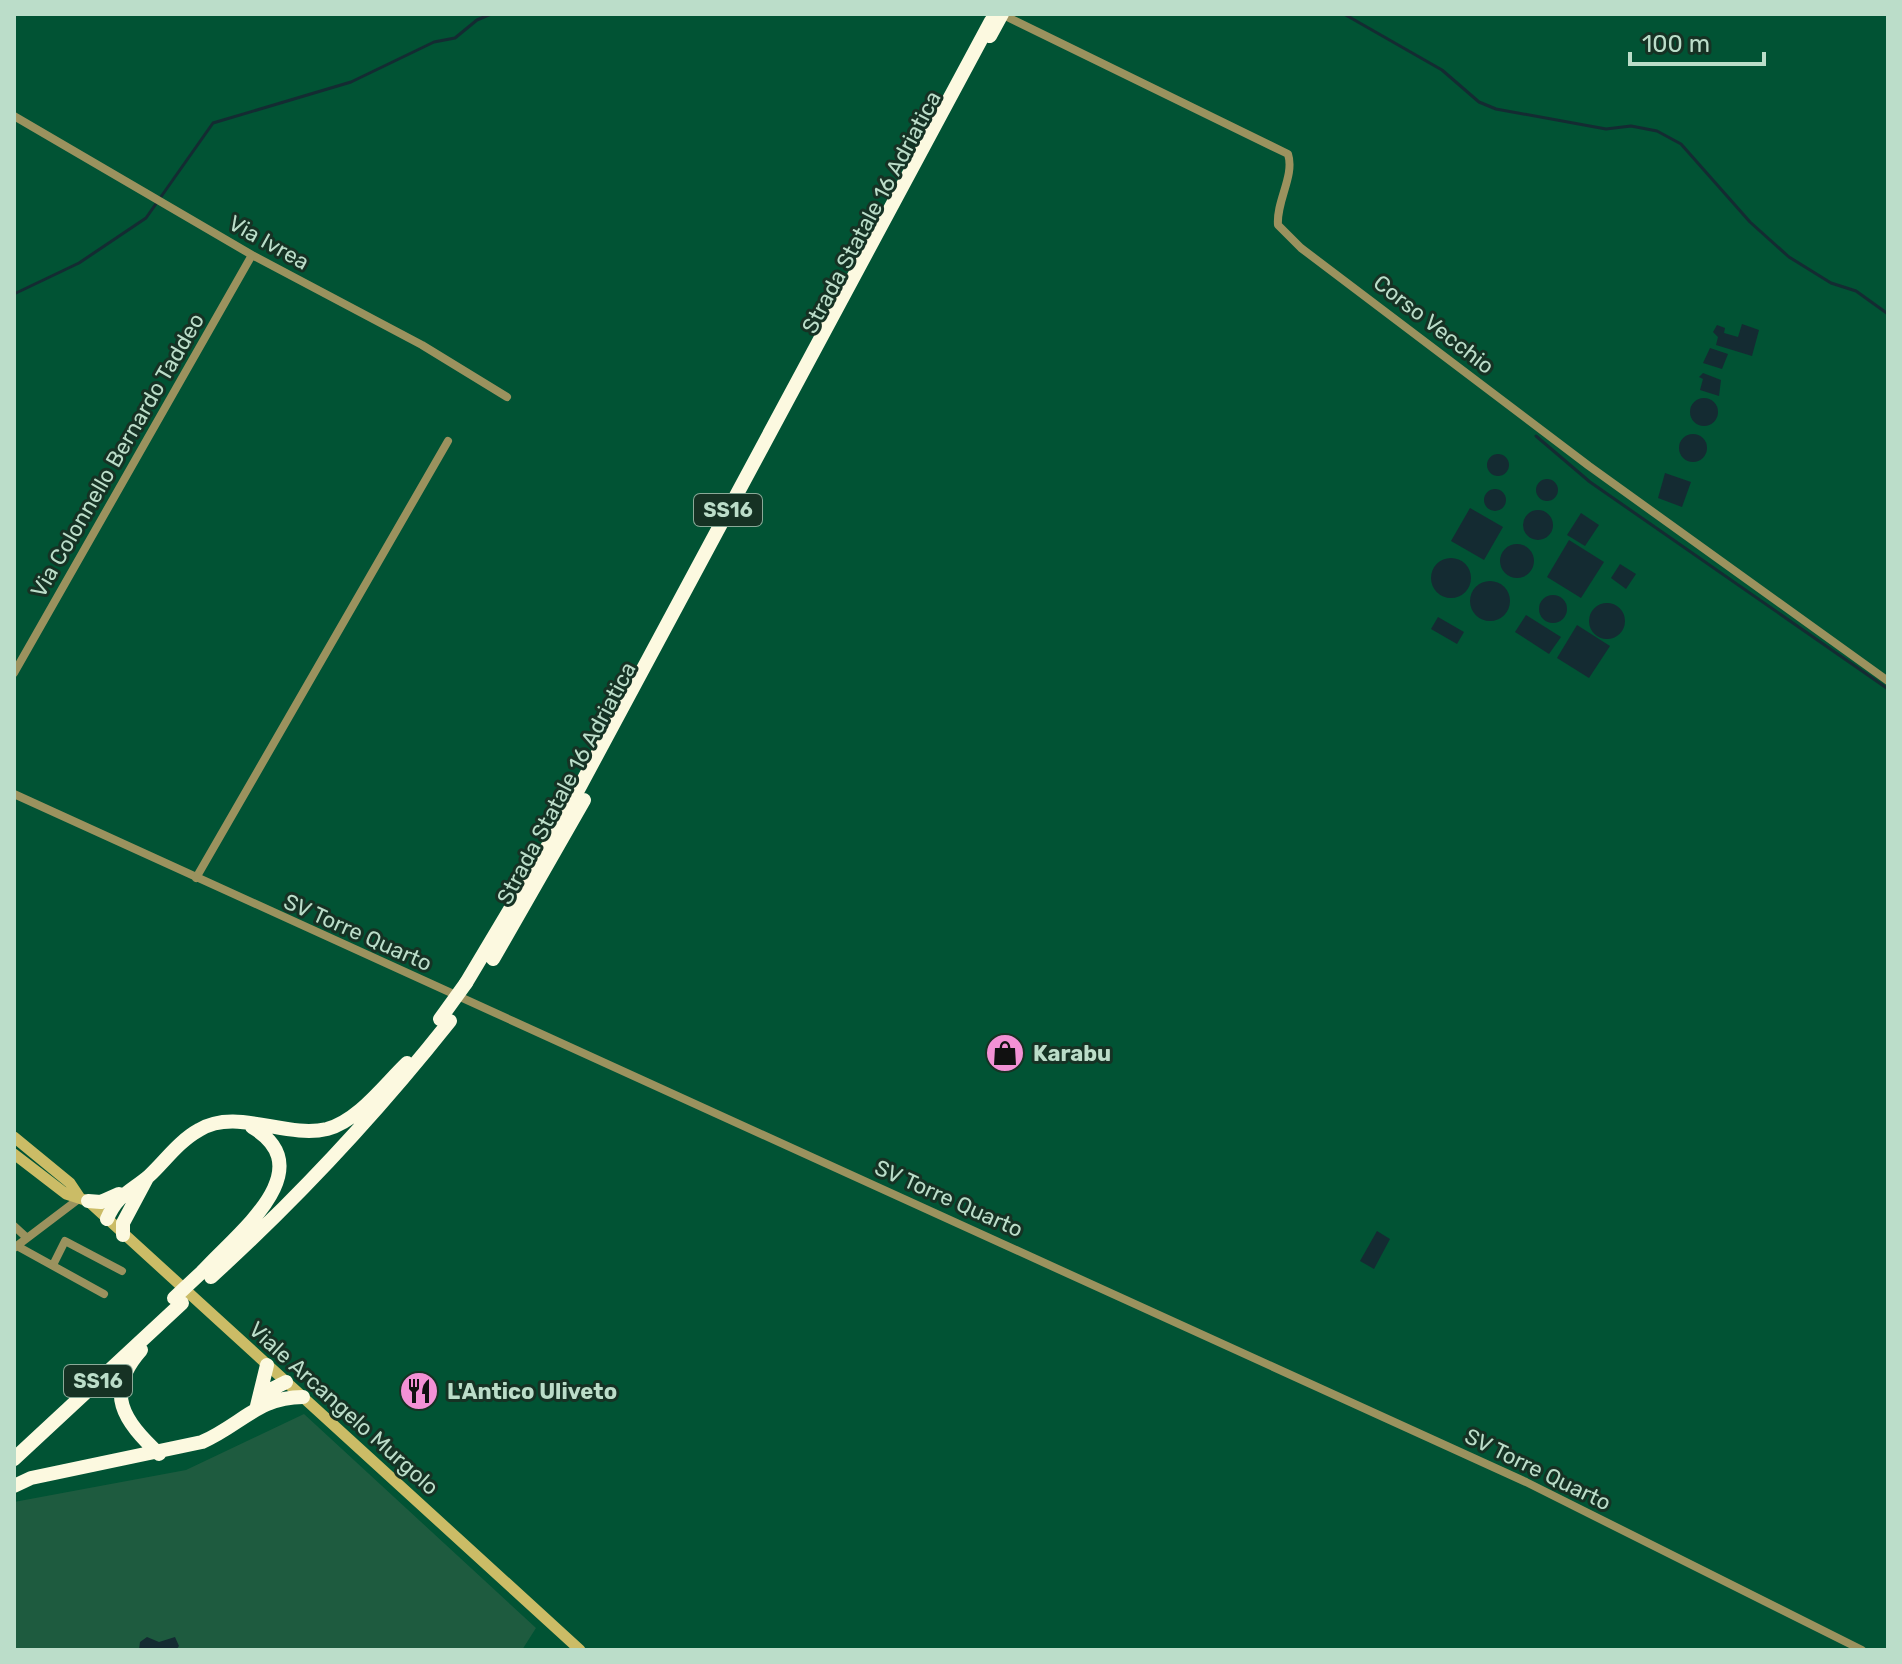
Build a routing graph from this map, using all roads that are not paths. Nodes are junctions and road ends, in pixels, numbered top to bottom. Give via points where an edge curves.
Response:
1 (995, 14) edge
2 (1001, 14) edge
3 (987, 35) junction
4 (14, 116) edge
5 (252, 255) junction
6 (507, 397) dead end
7 (448, 441) dead end
8 (14, 673) edge
9 (1888, 681) edge
10 (14, 794) edge
11 (196, 878) junction
12 (445, 1020) junction
13 (366, 1113) junction
14 (244, 1123) junction
15 (350, 1128) junction
16 (14, 1137) edge
17 (14, 1154) edge
18 (147, 1177) junction
19 (84, 1200) junction
20 (131, 1211) junction
21 (107, 1219) junction
22 (14, 1226) edge
23 (123, 1235) junction
24 (26, 1237) junction
25 (15, 1247) edge
26 (53, 1265) junction
27 (122, 1271) dead end
28 (207, 1274) junction
29 (104, 1294) dead end
30 (177, 1304) junction
31 (267, 1365) junction
32 (286, 1382) junction
33 (278, 1397) junction
34 (303, 1397) junction
35 (260, 1400) junction
36 (14, 1447) edge
37 (159, 1454) junction
38 (14, 1459) edge
39 (14, 1486) edge
40 (580, 1650) edge
41 (1862, 1650) edge

1 - 3 highway, Strada Statale 16 Adriatica / SS16
2 - 3 highway, Strada Statale 16 Adriatica / SS16, bridge
2 - 9 street, Corso Vecchio via 1288,154 1291,164 1276,209 1278,225 1301,248 1613,484
3 - 12 highway, Strada Statale 16 Adriatica / SS16, bridge via 560,845
4 - 5 street, Via Ivrea
5 - 6 street, Via Ivrea via 422,345
5 - 8 street, Via Colonnello Bernardo Taddeo
7 - 11 street
10 - 11 street, SV Torre Quarto
11 - 41 street, SV Torre Quarto via 1487,1464
12 - 13 highway, Strada Statale 16 Adriatica / SS16
12 - 13 highway, Strada Statale 16 Adriatica / SS16
13 - 15 highway, Strada Statale 16 Adriatica / SS16
14 - 15 highway via 312,1131
14 - 18 highway via 200,1128
14 - 28 highway via 270,1142 279,1162 278,1184
15 - 28 highway, Strada Statale 16 Adriatica / SS16
16 - 19 main road, Viale Arcangelo Murgolo
17 - 19 main road, Viale Arcangelo Murgolo via 66,1194
18 - 19 highway via 110,1200
18 - 20 highway
18 - 21 highway via 114,1202
19 - 21 main road, Viale Arcangelo Murgolo
19 - 24 street
20 - 21 highway
20 - 23 highway
21 - 23 main road, Viale Arcangelo Murgolo
22 - 24 street
23 - 31 main road, Viale Arcangelo Murgolo
24 - 25 street
25 - 26 street
26 - 27 street via 65,1241
26 - 29 street
28 - 30 highway, Strada Statale 16 Adriatica / SS16, bridge
30 - 36 highway, Strada Statale 16 Adriatica / SS16
30 - 37 highway via 130,1365 121,1390 125,1416
30 - 38 highway, Strada Statale 16 Adriatica / SS16
31 - 32 main road, Viale Arcangelo Murgolo
31 - 35 highway
32 - 33 highway
32 - 34 main road, Viale Arcangelo Murgolo
32 - 35 highway
33 - 34 highway
33 - 35 highway
34 - 40 main road, Viale Arcangelo Murgolo
35 - 37 highway via 223,1432
37 - 39 highway via 31,1478

